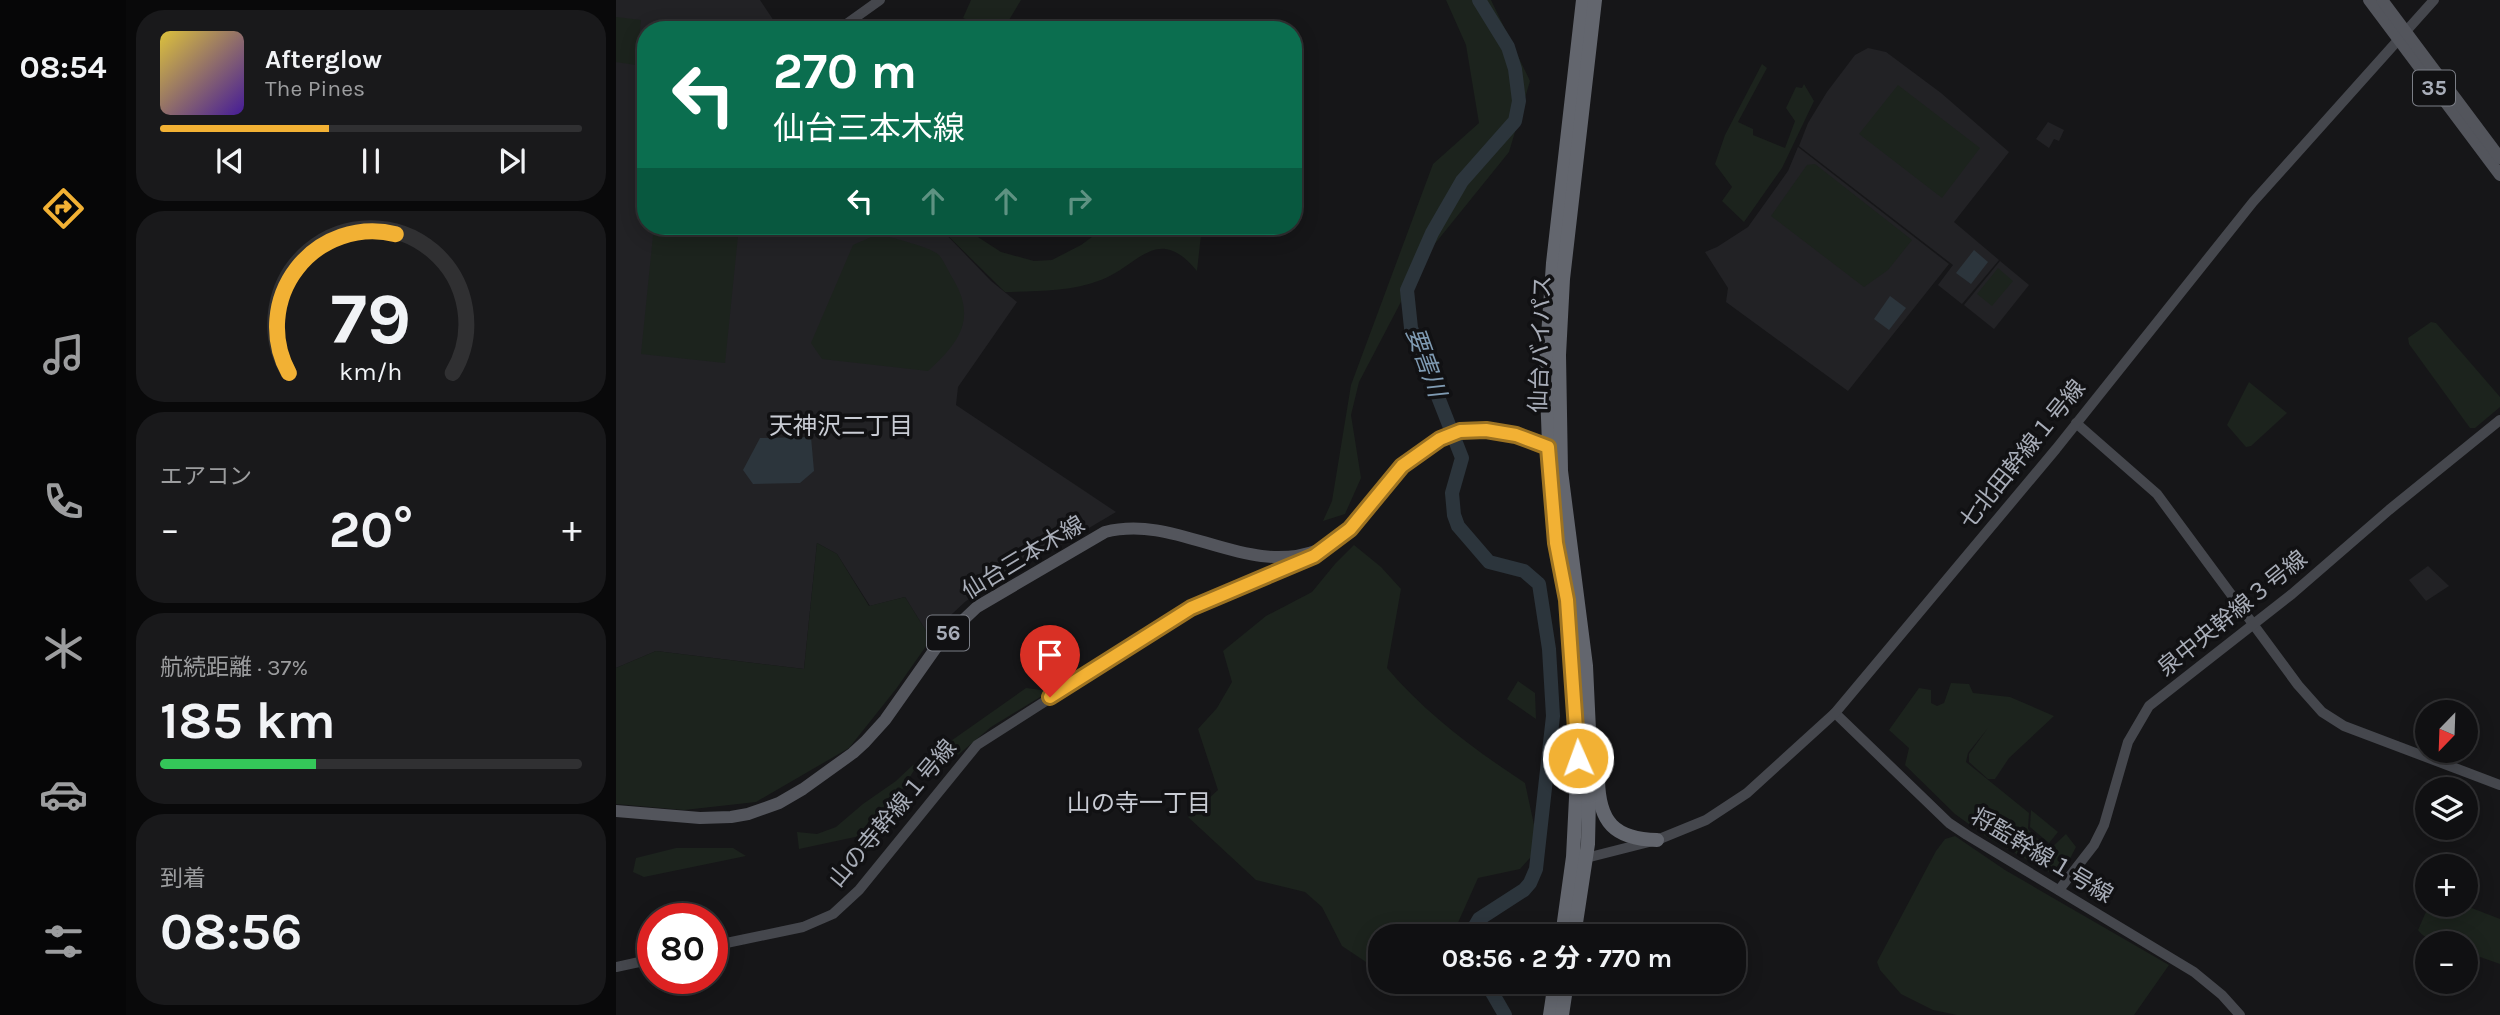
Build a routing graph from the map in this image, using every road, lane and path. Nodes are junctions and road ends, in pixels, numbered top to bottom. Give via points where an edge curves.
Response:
1 (880, 0) edge
2 (1583, 0) edge
3 (1595, 0) edge
4 (2370, 0) edge
5 (2382, 0) edge
6 (2434, 0) edge
7 (851, 21) edge
8 (2402, 35) junction
9 (2500, 158) edge
10 (2500, 175) edge
11 (2500, 420) edge
12 (2076, 423) junction
13 (1555, 450) junction
14 (1320, 550) junction
15 (1280, 558) junction
16 (1274, 572) junction
17 (2253, 625) junction
18 (1835, 713) junction
19 (1590, 752) junction
20 (2500, 785) edge
21 (616, 811) edge
22 (1657, 840) junction
23 (1580, 857) junction
24 (2059, 890) junction
25 (1565, 924) edge
26 (1575, 924) edge
27 (728, 943) edge
28 (637, 963) edge
29 (616, 968) edge
30 (1553, 994) edge
31 (1565, 994) edge
32 (1550, 1015) edge
33 (1562, 1015) edge
34 (2240, 1015) edge

1 - 7 street
2 - 13 highway, 仙台バイパス via 1547,335
3 - 13 highway, 仙台バイパス via 1563,279
4 - 8 main road, 35
5 - 8 main road, 35
6 - 8 street, 七北田幹線１号線
8 - 9 main road, 35
8 - 10 main road, 35
8 - 12 street, 七北田幹線１号線 via 2253,202
11 - 17 street, 泉中央幹線３号線
12 - 17 street via 2157,494
12 - 18 street, 七北田幹線１号線
13 - 14 main road, 仙台三本木線 / 56 via 1499,431 1460,431 1440,439 1402,466 1350,529
13 - 19 highway, 仙台バイパス via 1586,666
13 - 23 highway, 仙台バイパス via 1556,543 1567,600 1577,716
14 - 15 main road, 仙台三本木線 / 56
14 - 16 street, 山の寺幹線１号線
15 - 16 street
15 - 21 main road, 仙台三本木線 / 56 via 1140,527 1105,531 976,607 940,642 865,742 779,803 731,817
16 - 27 street, 山の寺幹線１号線 via 1191,608 977,745 859,890 833,914 803,927
17 - 20 street via 2322,712 2344,726
17 - 24 street, 泉中央幹線３号線 via 2149,706 2128,742 2104,825
18 - 22 street, 七北田幹線１号線 via 1727,808
18 - 24 street, 将監幹線１号線 via 1949,823
19 - 22 highway via 1598,768 1600,803 1608,823 1631,837
19 - 23 highway, 仙台バイパス
22 - 23 street, 七北田幹線１号線
23 - 25 highway
23 - 26 highway
24 - 34 street, 将監幹線１号線 via 2194,972
28 - 29 street
30 - 32 highway
31 - 33 highway

